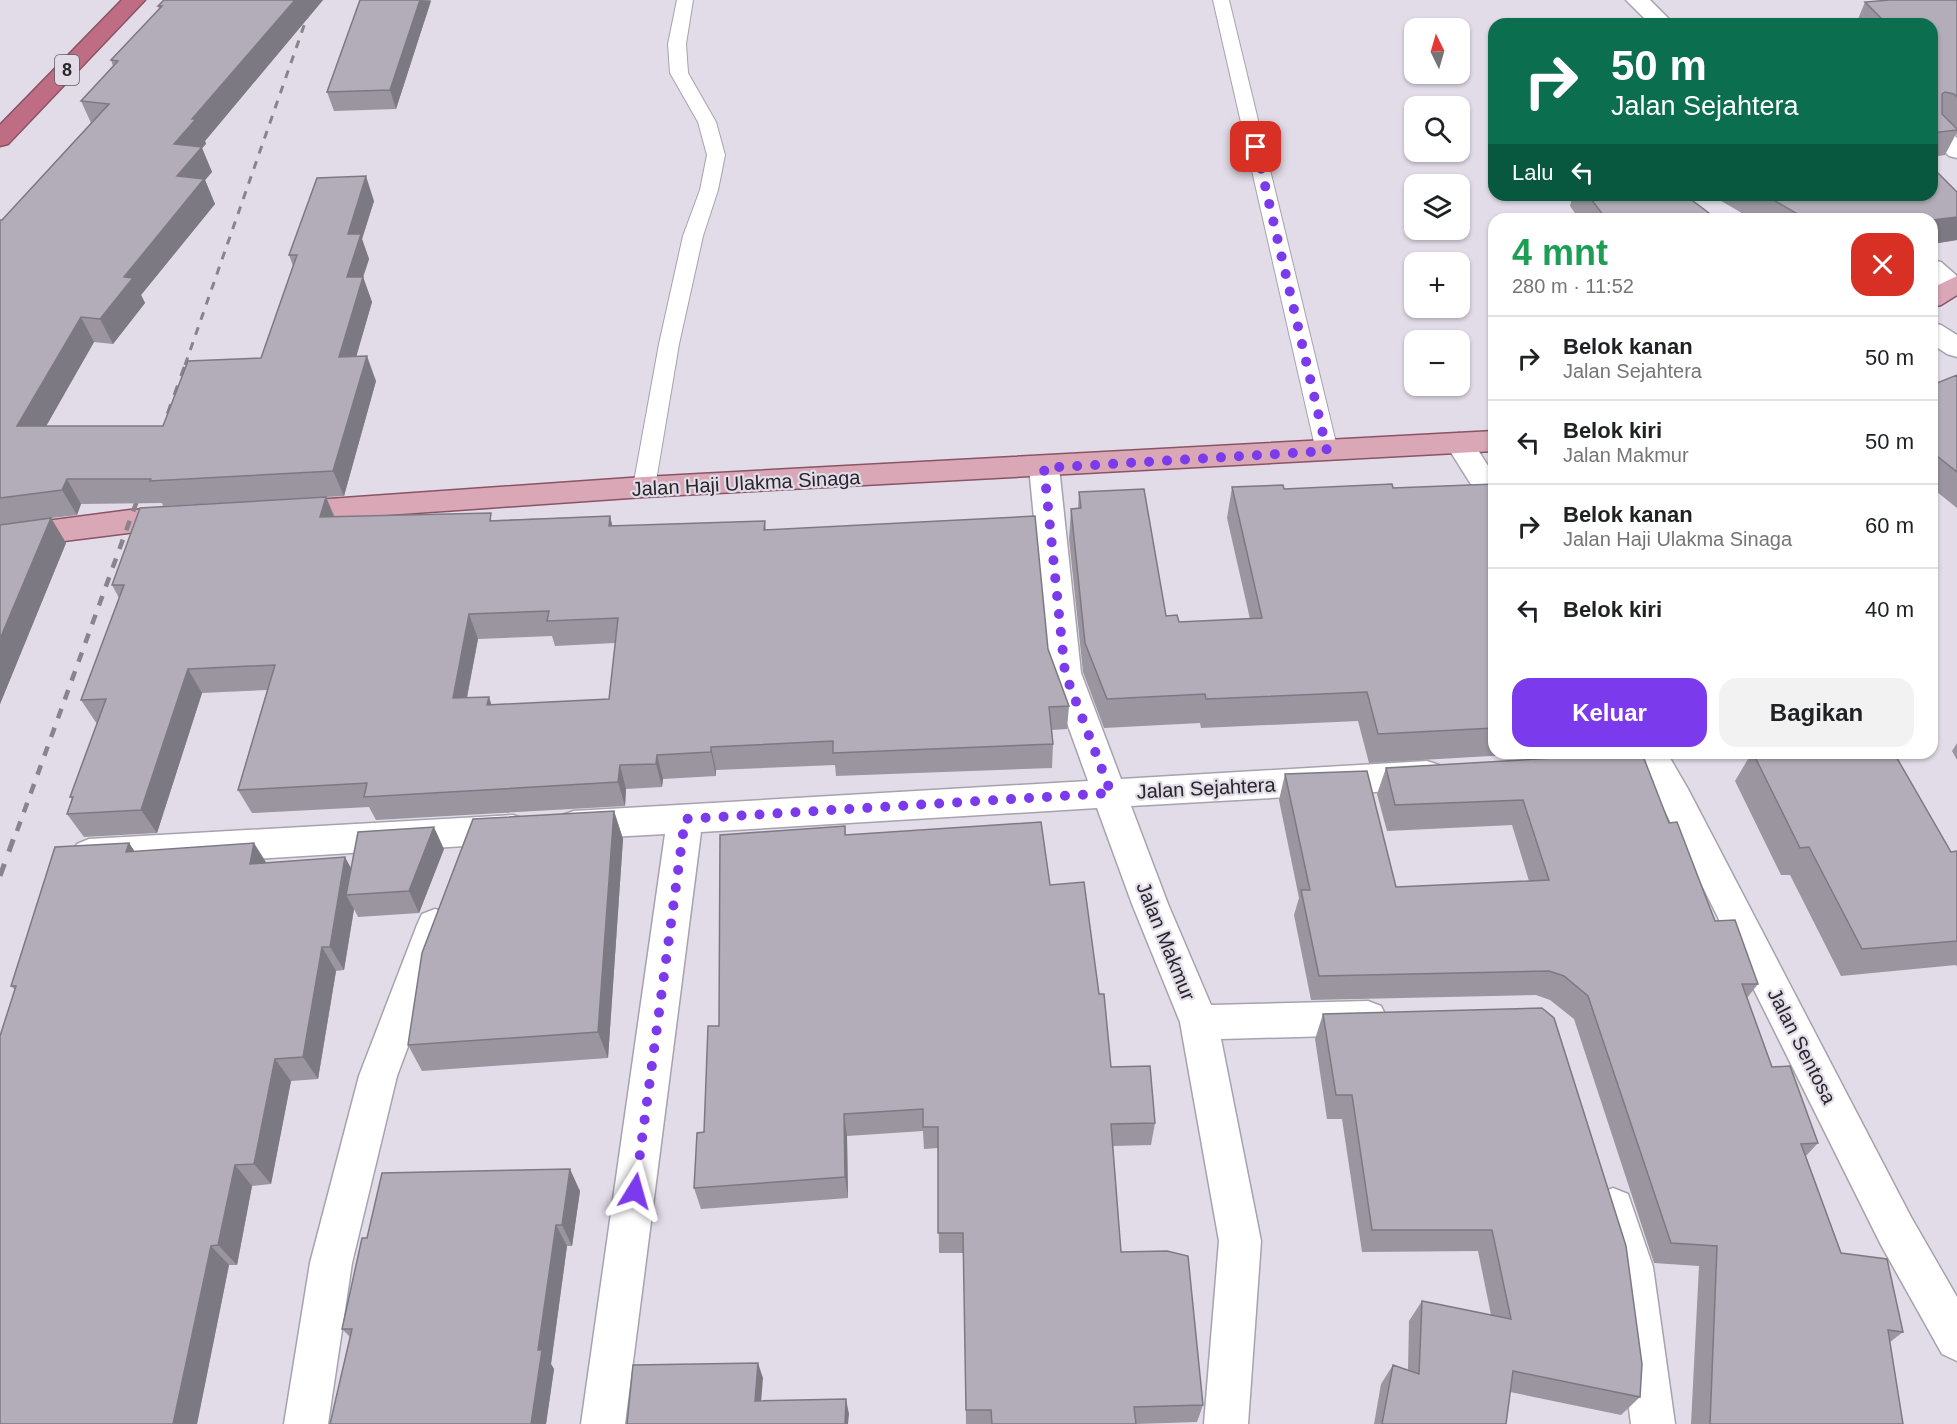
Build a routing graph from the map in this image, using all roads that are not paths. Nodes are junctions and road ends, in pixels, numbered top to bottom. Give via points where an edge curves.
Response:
1 (134, 0) edge
2 (685, 0) edge
3 (1221, 0) edge
4 (1637, 0) edge
5 (1656, 18) edge
6 (1938, 132) edge
7 (0, 139) edge
8 (1957, 151) edge
9 (1938, 277) edge
10 (1947, 290) edge
11 (1938, 335) edge
12 (1957, 348) edge
13 (1488, 441) edge
14 (1460, 443) junction
15 (1327, 451) junction
16 (1044, 468) junction
17 (644, 488) junction
18 (1488, 488) edge
19 (260, 514) edge
20 (213, 516) edge
21 (0, 538) edge
22 (1633, 759) edge
23 (1652, 759) edge
24 (1571, 766) edge
25 (1453, 773) edge
26 (1111, 793) junction
27 (685, 819) junction
28 (75, 855) edge
29 (458, 864) junction
30 (1408, 1017) edge
31 (1198, 1023) junction
32 (1604, 1178) edge
33 (1957, 1340) edge
34 (306, 1424) edge
35 (603, 1424) edge
36 (1226, 1424) edge
37 (1653, 1424) edge

1 - 7 highway, 8
2 - 17 lane via 677,44 679,73 707,122 716,155 669,344
3 - 15 lane
4 - 5 street
6 - 8 street
9 - 10 street
11 - 12 street
13 - 14 main road, Jalan Haji Ulakma Sinaga
14 - 15 main road, Jalan Haji Ulakma Sinaga
14 - 18 street
15 - 16 main road, Jalan Haji Ulakma Sinaga
16 - 17 main road, Jalan Haji Ulakma Sinaga
16 - 26 street, Jalan Makmur via 1065,673
17 - 19 main road, Jalan Haji Ulakma Sinaga
20 - 21 main road via 130,521
22 - 24 street
23 - 33 street, Jalan Sentosa via 1896,1231
25 - 26 street, Jalan Sejahtera
26 - 27 street, Jalan Sejahtera
26 - 31 street, Jalan Makmur
27 - 29 street, Jalan Sejahtera
27 - 35 street
28 - 29 street, Jalan Sejahtera
29 - 34 street via 378,1076 331,1263
30 - 31 street
31 - 36 street, Jalan Makmur via 1240,1241
32 - 37 street via 1632,1267

